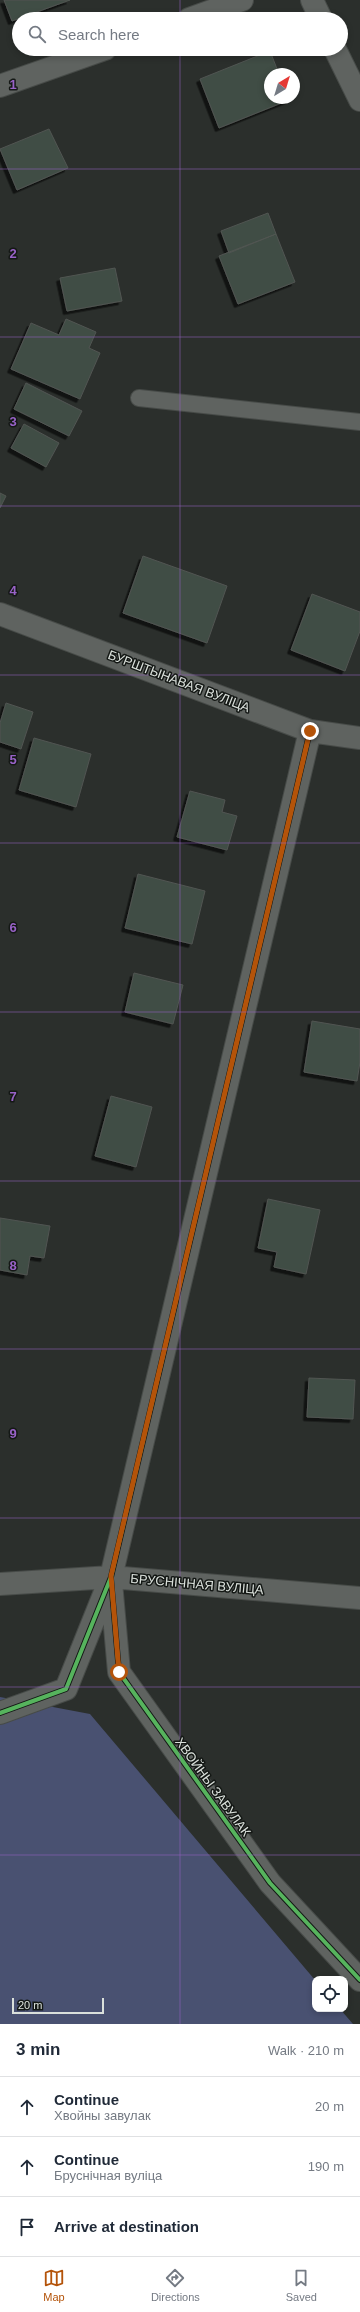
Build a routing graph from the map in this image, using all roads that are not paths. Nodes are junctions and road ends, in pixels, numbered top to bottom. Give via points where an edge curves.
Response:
1 (242, 0) edge
2 (312, 0) edge
3 (209, 12) edge
4 (318, 12) edge
5 (85, 56) edge
6 (338, 56) edge
7 (0, 86) edge
8 (360, 100) edge
9 (139, 398) dead end
10 (360, 422) edge
11 (0, 614) edge
12 (310, 731) junction
13 (360, 738) edge
14 (111, 1576) junction
15 (0, 1584) edge
16 (360, 1598) edge
17 (0, 1713) edge
18 (360, 1980) edge

1 - 3 street
2 - 4 street
5 - 7 street
6 - 8 street
9 - 10 lane
11 - 12 street, БУРШТЫНАВАЯ ВУЛІЦА
12 - 13 street, БУРШТЫНАВАЯ ВУЛІЦА
12 - 14 street, БРУСНІЧНАЯ ВУЛІЦА
14 - 15 street
14 - 16 street, БРУСНІЧНАЯ ВУЛІЦА
14 - 17 street via 66,1689
14 - 18 street, ХВОЙНЫ ЗАВУЛАК via 119,1672 270,1883

